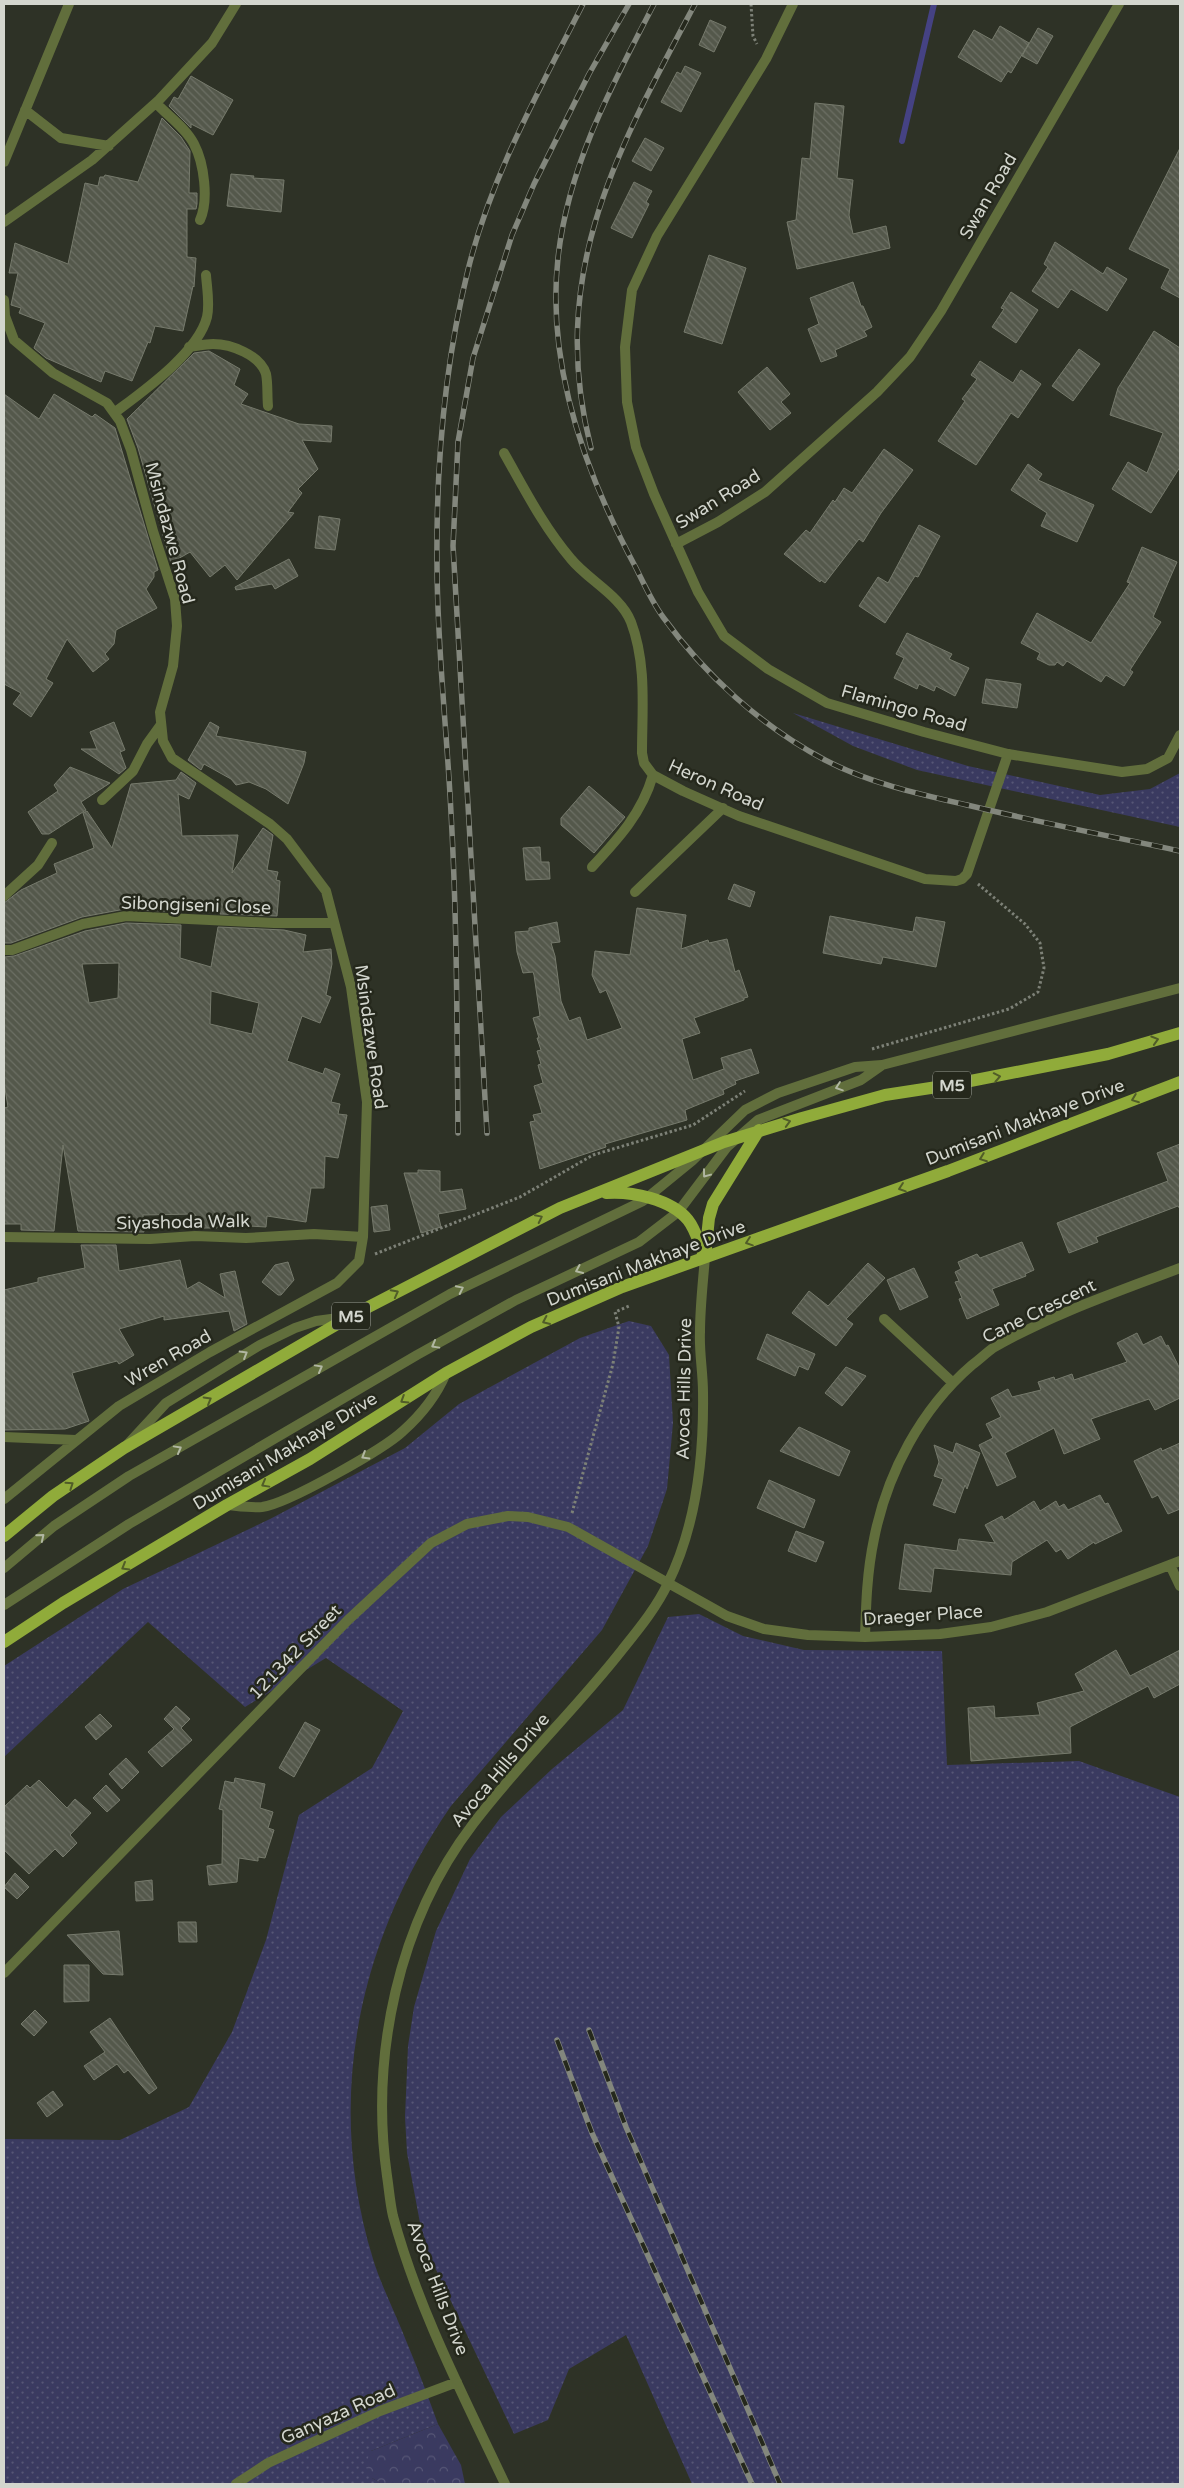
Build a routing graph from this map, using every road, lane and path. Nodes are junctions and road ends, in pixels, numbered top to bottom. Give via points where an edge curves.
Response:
1 (69, 4) edge
2 (236, 4) edge
3 (751, 4) edge
4 (793, 4) edge
5 (1119, 4) edge
6 (766, 59) junction
7 (156, 104) junction
8 (25, 110) junction
9 (109, 146) junction
10 (4, 162) edge
11 (200, 220) dead end
12 (4, 222) edge
13 (206, 275) dead end
14 (4, 300) edge
15 (189, 347) junction
16 (268, 406) dead end
17 (114, 413) junction
18 (504, 453) dead end
19 (676, 544) junction
20 (160, 726) junction
21 (1180, 735) edge
22 (1008, 754) junction
23 (654, 774) junction
24 (102, 800) dead end
25 (722, 808) junction
26 (52, 843) dead end
27 (592, 867) dead end
28 (635, 892) dead end
29 (4, 896) edge
30 (333, 923) junction
31 (4, 950) edge
32 (1180, 988) edge
33 (1180, 1033) edge
34 (882, 1065) junction
35 (1180, 1082) edge
36 (759, 1130) junction
37 (738, 1137) junction
38 (703, 1150) junction
39 (596, 1194) junction
40 (647, 1198) junction
41 (678, 1212) junction
42 (4, 1237) edge
43 (363, 1237) junction
44 (705, 1257) junction
45 (359, 1261) joint
46 (1180, 1268) edge
47 (629, 1306) dead end
48 (351, 1316) junction
49 (884, 1318) dead end
50 (446, 1374) junction
51 (952, 1382) junction
52 (4, 1437) edge
53 (76, 1440) junction
54 (124, 1448) junction
55 (4, 1500) edge
56 (227, 1505) junction
57 (568, 1527) junction
58 (4, 1536) edge
59 (1180, 1560) edge
60 (1170, 1565) junction
61 (4, 1568) edge
62 (668, 1584) junction
63 (1180, 1586) edge
64 (4, 1605) edge
65 (865, 1637) junction
66 (4, 1642) edge
67 (4, 1973) edge
68 (457, 2382) junction
69 (236, 2484) edge
70 (505, 2484) edge

1 - 8 street
2 - 7 street via 212,43
3 - 6 path via 753,36
4 - 6 street, Swan Road
5 - 19 street, Swan Road via 941,311 910,357 765,492
6 - 19 street, Swan Road via 656,236 632,290 625,347 627,402 636,448
7 - 9 street
7 - 11 street via 190,138 197,151 206,199
8 - 9 street via 61,138
8 - 10 street
9 - 12 street
13 - 15 street via 206,318
14 - 17 street, Msindazwe Road via 5,316 14,340 53,373 107,403
15 - 16 street via 214,344 250,355 266,374
15 - 17 street via 146,389
17 - 20 street, Msindazwe Road via 120,420 131,450 175,599 177,626 173,666 160,712
18 - 23 street, Heron Road via 544,525 572,560 617,602 630,620 643,675 642,754 644,763
19 - 22 street, Flamingo Road via 698,592 724,636 768,669 827,703
20 - 24 street via 133,772
20 - 30 street, Msindazwe Road via 172,758 287,839 326,891
21 - 22 street, Flamingo Road via 1168,758 1147,769 1122,772
22 - 25 street, Heron Road via 967,874 956,881 925,878
23 - 25 street, Heron Road
23 - 27 street via 638,813
25 - 28 street
26 - 29 street via 38,865
30 - 31 street, Sibongiseni Close via 126,916 83,924 12,950
30 - 43 street, Msindazwe Road via 351,987 368,1102
32 - 34 street
36 -> 33 main road, Dumisani Makhaye Drive / M5 via 885,1095 1108,1054
34 -> 37 street via 861,1080 766,1115
34 - 38 street via 855,1067 778,1093 745,1110
35 -> 44 main road, Dumisani Makhaye Drive via 948,1171
36 - 37 main road, Dumisani Makhaye Drive / M5
36 - 44 main road via 714,1204 709,1218
37 - 38 main road, Dumisani Makhaye Drive / M5
37 -> 41 street via 713,1164
38 - 39 main road, Dumisani Makhaye Drive / M5
38 - 40 street
39 - 40 main road via 617,1192
48 -> 39 main road, Dumisani Makhaye Drive / M5 via 529,1223
40 - 41 main road
61 -> 40 street via 61,1522 129,1476 450,1294
41 - 44 main road via 688,1219
41 -> 64 street via 639,1242 516,1300 417,1355 129,1524
42 - 43 street, Siyashoda Walk via 150,1240 314,1234
43 - 45 street, Msindazwe Road
44 -> 50 main road, Dumisani Makhaye Drive via 577,1306 531,1327
44 - 62 street, Avoca Hills Drive via 700,1333 703,1442 697,1495
45 - 53 street, Wren Road via 337,1283 157,1382 119,1406
46 - 51 street, Cane Crescent via 1071,1310 991,1349
47 - 57 path via 615,1312 618,1327 612,1364
54 -> 48 main road, Dumisani Makhaye Drive / M5
54 -> 48 street via 166,1403 260,1345 316,1321
49 - 51 street
50 -> 56 main road, Dumisani Makhaye Drive via 310,1460
50 -> 56 street via 430,1404 402,1432 340,1471 276,1503 262,1507
51 - 65 street, Cane Crescent via 903,1453 884,1502 867,1584
52 - 53 street
53 - 55 street, Wren Road
58 -> 54 main road, Dumisani Makhaye Drive / M5 via 52,1496
56 -> 66 main road, Dumisani Makhaye Drive
57 - 62 street, 121342 Street
57 - 67 street, 121342 Street via 528,1517 508,1516 467,1524 431,1543 348,1620
59 - 60 street, Draeger Place
60 - 63 street
60 - 65 street, Draeger Place via 1047,1612 991,1627 940,1634
62 - 65 street, Draeger Place via 727,1616 764,1629 808,1635
62 - 68 street, Avoca Hills Drive via 598,1681 471,1826 439,1878 413,1935 393,2002 383,2061 381,2135 393,2214 418,2290
68 - 69 street, Ganyaza Road via 380,2411 268,2463
68 - 70 street, Avoca Hills Drive

